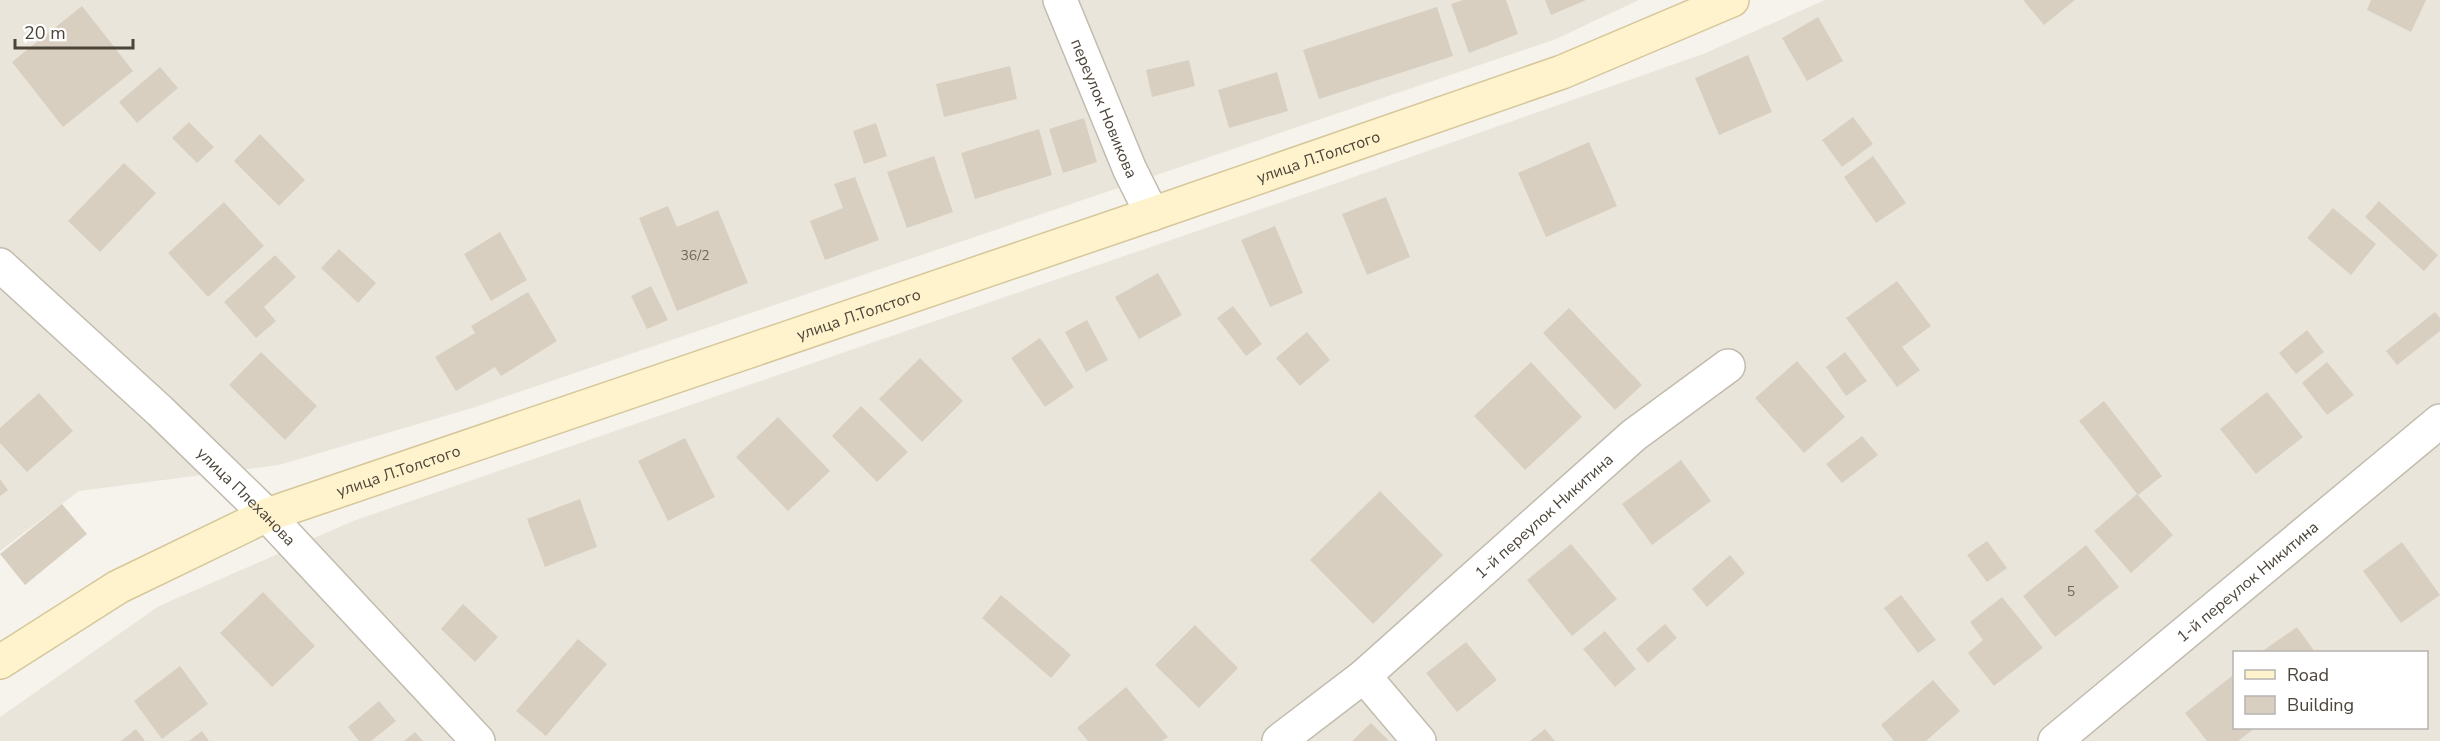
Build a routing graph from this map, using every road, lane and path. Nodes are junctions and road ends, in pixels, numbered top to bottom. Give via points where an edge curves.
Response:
1 (1060, 0) edge
2 (1732, 0) edge
3 (1152, 214) junction
4 (0, 265) edge
5 (1728, 366) dead end
6 (2440, 421) edge
7 (267, 515) junction
8 (0, 662) edge
9 (1364, 676) junction
10 (478, 741) edge
11 (1279, 741) edge
12 (1419, 741) edge
13 (2055, 741) edge

1 - 3 street, переулок Новикова
2 - 3 street, улица Л.Толстого via 1562,72
3 - 7 street, улица Л.Толстого
4 - 7 street, улица Плеханова
5 - 9 street, 1-й переулок Никитина via 1634,435
6 - 13 street, 1-й переулок Никитина
7 - 8 street, улица Л.Толстого via 118,587
7 - 10 street, улица Плеханова
9 - 11 street, 1-й переулок Никитина
9 - 12 street

